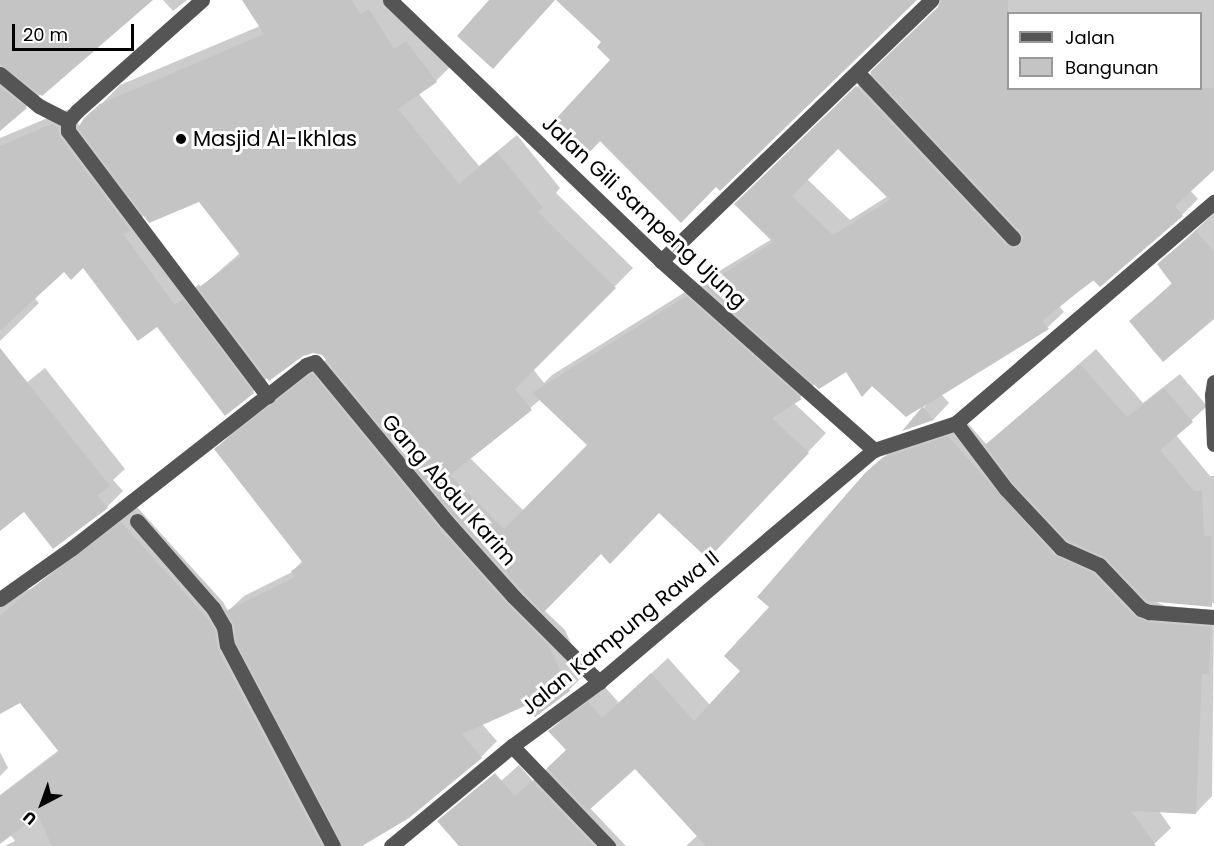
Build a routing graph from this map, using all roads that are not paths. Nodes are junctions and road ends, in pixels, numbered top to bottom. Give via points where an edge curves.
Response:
1 (202, 0) edge
2 (390, 0) edge
3 (931, 0) edge
4 (856, 72) junction
5 (0, 74) edge
6 (68, 121) junction
7 (1214, 202) edge
8 (1013, 238) dead end
9 (661, 261) junction
10 (1214, 382) edge
11 (268, 396) junction
12 (956, 423) junction
13 (1214, 444) edge
14 (874, 450) junction
15 (137, 520) dead end
16 (0, 599) edge
17 (1214, 617) edge
18 (599, 682) junction
19 (512, 746) junction
20 (333, 846) edge
21 (391, 846) edge
22 (608, 846) edge

1 - 6 street
2 - 9 street, Jalan Gili Sampeng Ujung
3 - 4 street
4 - 8 street
4 - 9 street
5 - 6 street via 39,106
6 - 11 street via 68,130
7 - 12 street
9 - 14 street, Jalan Gili Sampeng Ujung
10 - 13 street
11 - 16 street
11 - 18 street, Gang Abdul Karim via 311,362 319,365 446,521 513,596
12 - 14 street
12 - 17 street via 1006,489 1061,548 1099,565 1141,609
14 - 18 street, Jalan Kampung Rawa II
15 - 20 street via 213,608 224,627 227,645
18 - 19 street, Jalan Kampung Rawa II
19 - 21 street, Jalan Kampung Rawa II
19 - 22 street

